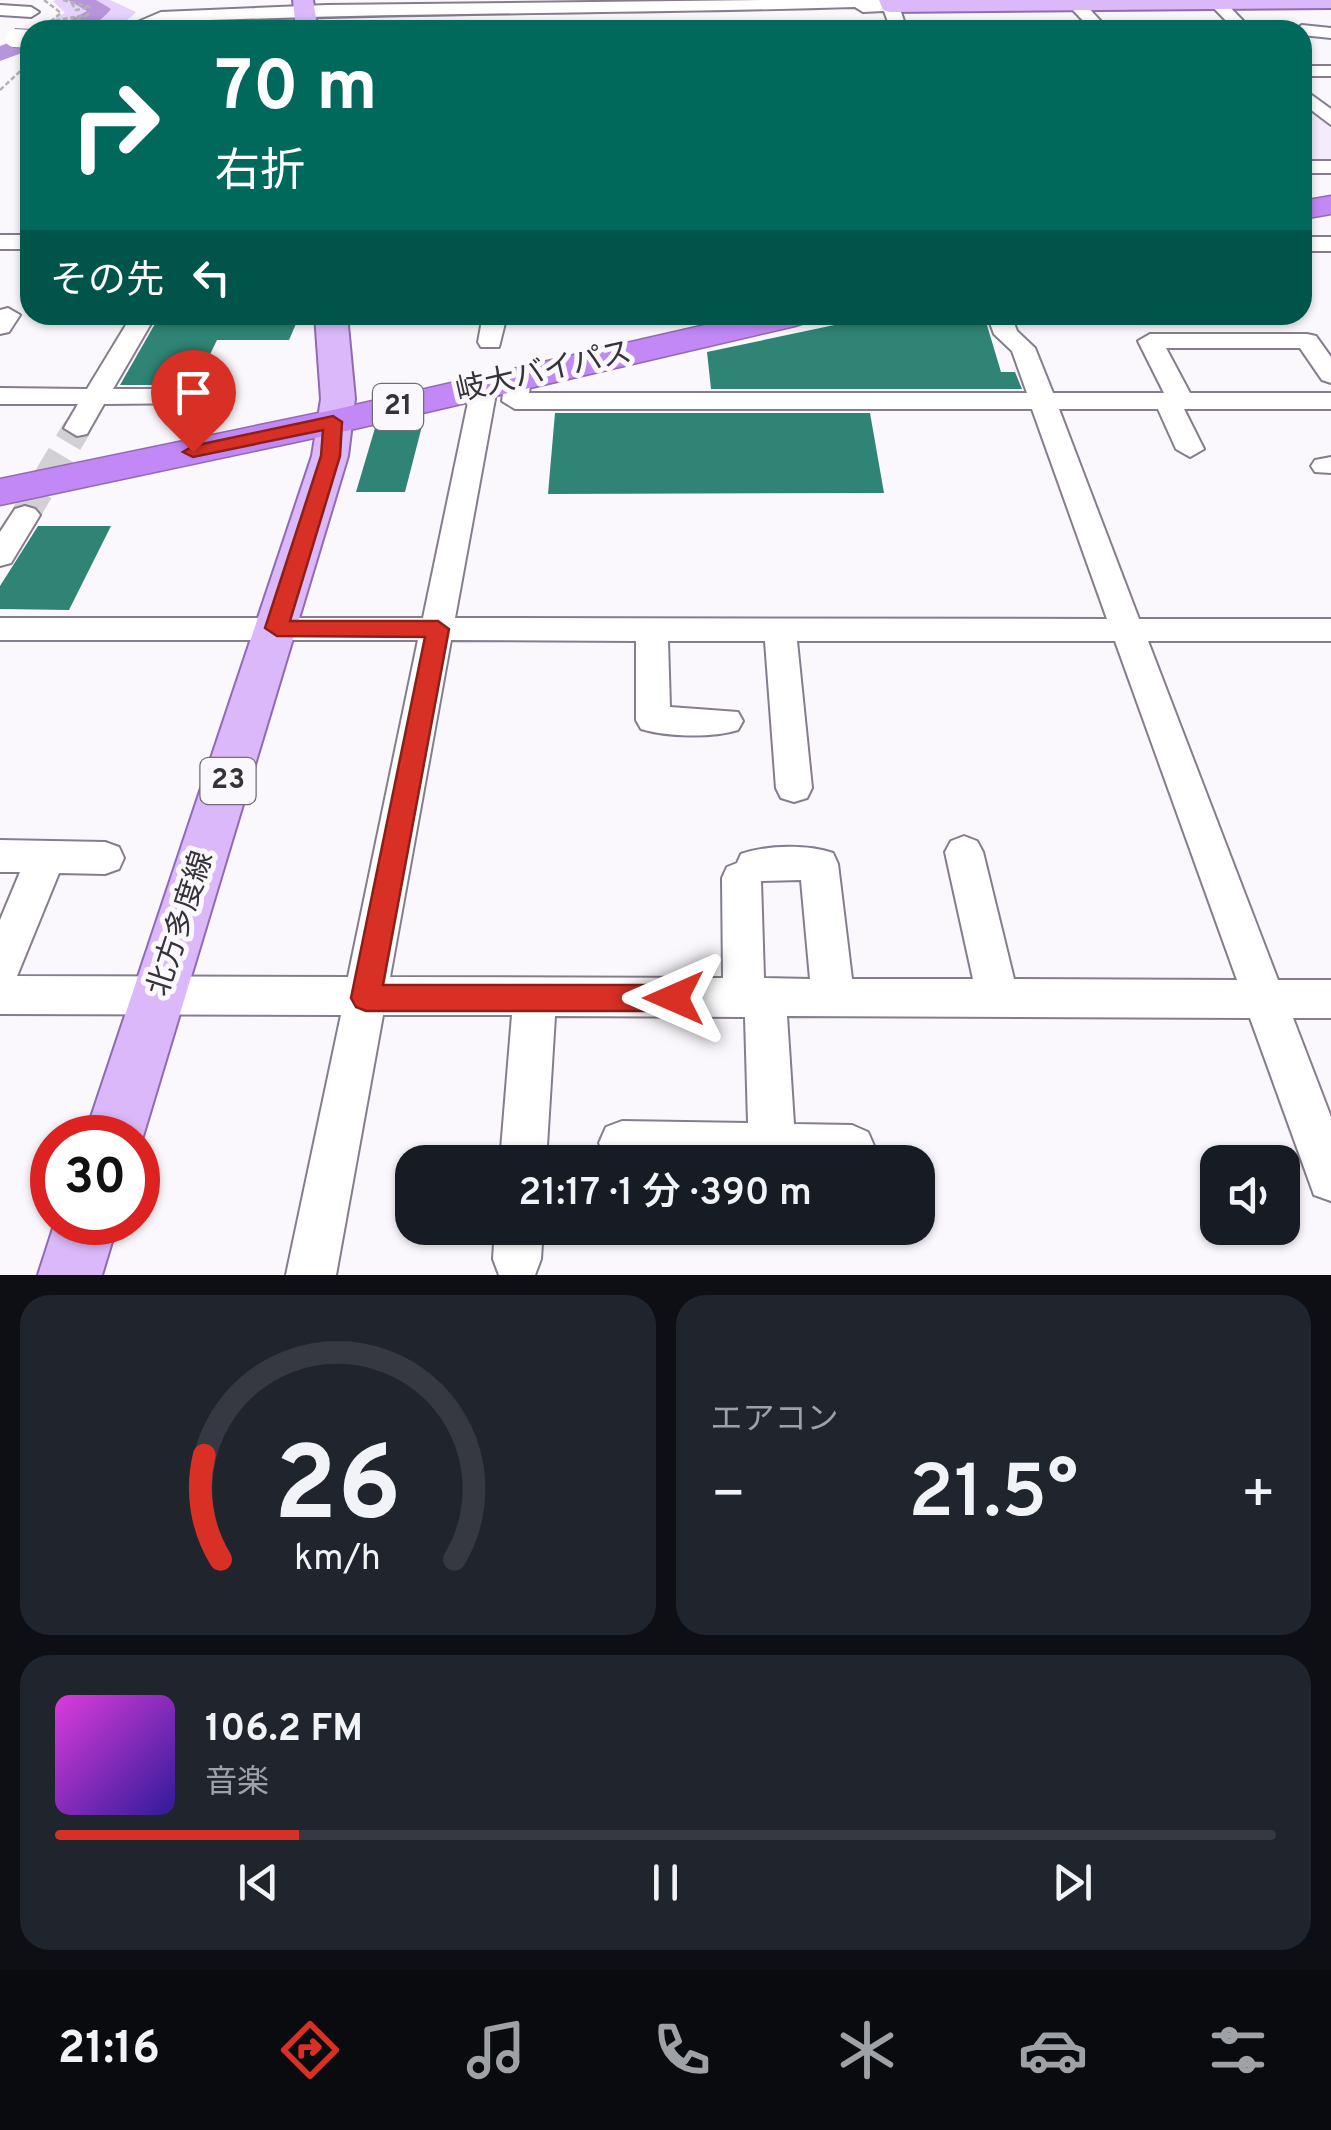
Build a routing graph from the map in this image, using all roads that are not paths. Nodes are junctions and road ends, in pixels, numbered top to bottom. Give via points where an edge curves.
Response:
1 (890, 2) edge
2 (1216, 2) edge
3 (1331, 2) edge
4 (1007, 3) edge
5 (788, 4) edge
6 (1077, 5) junction
7 (165, 8) edge
8 (438, 8) edge
9 (0, 10) edge
10 (31, 12) dead end
11 (300, 14) edge
12 (1091, 20) edge
13 (1234, 20) edge
14 (1312, 102) edge
15 (1331, 119) edge
16 (138, 325) edge
17 (315, 325) edge
18 (331, 325) edge
19 (493, 325) edge
20 (660, 325) edge
21 (752, 325) edge
22 (1017, 332) edge
23 (490, 342) dead end
24 (1331, 376) edge
25 (501, 384) junction
26 (0, 396) edge
27 (98, 396) junction
28 (196, 396) dead end
29 (1042, 401) junction
30 (1174, 401) junction
31 (1331, 401) edge
32 (330, 408) junction
33 (77, 428) tunnel mouth
34 (1190, 449) dead end
35 (0, 475) edge
36 (13, 504) edge
37 (0, 556) edge
38 (277, 628) junction
39 (0, 629) edge
40 (438, 629) junction
41 (652, 630) junction
42 (780, 630) junction
43 (1126, 630) junction
44 (1331, 630) edge
45 (726, 721) dead end
46 (794, 788) dead end
47 (964, 852) dead end
48 (0, 856) edge
49 (46, 857) junction
50 (106, 858) dead end
51 (0, 968) edge
52 (0, 995) edge
53 (160, 995) junction
54 (366, 998) junction
55 (535, 998) junction
56 (755, 998) junction
57 (834, 998) junction
58 (998, 998) junction
59 (1265, 998) junction
60 (1331, 999) edge
61 (121, 1115) edge
62 (622, 1143) dead end
63 (524, 1145) edge
64 (722, 1145) edge
65 (772, 1145) edge
66 (1331, 1178) edge
67 (80, 1245) edge
68 (70, 1275) edge
69 (311, 1275) edge

1 - 4 main road
1 - 5 street
2 - 3 main road
2 - 6 main road
2 - 13 street
4 - 6 main road
5 - 8 street
6 - 12 street
7 - 11 street
8 - 11 street
9 - 10 street
14 - 15 street
16 - 27 street
17 - 32 main road, 23
18 - 32 main road, 23
19 - 23 street
20 - 32 highway, 岐大バイパス / 21
21 - 25 highway, 岐大バイパス / 21
22 - 29 street
24 - 30 street via 1307,341 1150,341
25 - 29 street via 515,402
25 - 32 highway, 岐大バイパス / 21
25 - 40 street
26 - 27 street
27 - 28 street
27 - 33 street
29 - 30 street
29 - 43 street
30 - 31 street
30 - 34 street
32 - 35 highway, 岐大バイパス / 21
32 - 36 highway, 岐大バイパス / 21
32 - 38 main road, 北方多度線 / 23 via 330,456
36 - 37 street
38 - 39 street
38 - 40 street
38 - 53 main road, 北方多度線 / 23
40 - 41 street
40 - 54 street
41 - 42 street
41 - 45 street via 653,720
42 - 43 street
42 - 46 street
43 - 44 street
43 - 59 street
47 - 58 street
48 - 49 street
49 - 50 street
49 - 51 street
52 - 53 street
53 - 54 street
53 - 61 main road, 北方多度線 / 23
54 - 55 street
54 - 69 street
55 - 56 street
55 - 63 street
56 - 57 street
56 - 57 street via 748,872 818,864
56 - 65 street
57 - 58 street
58 - 59 street
59 - 60 street
59 - 66 street
62 - 64 street
67 - 68 main road

